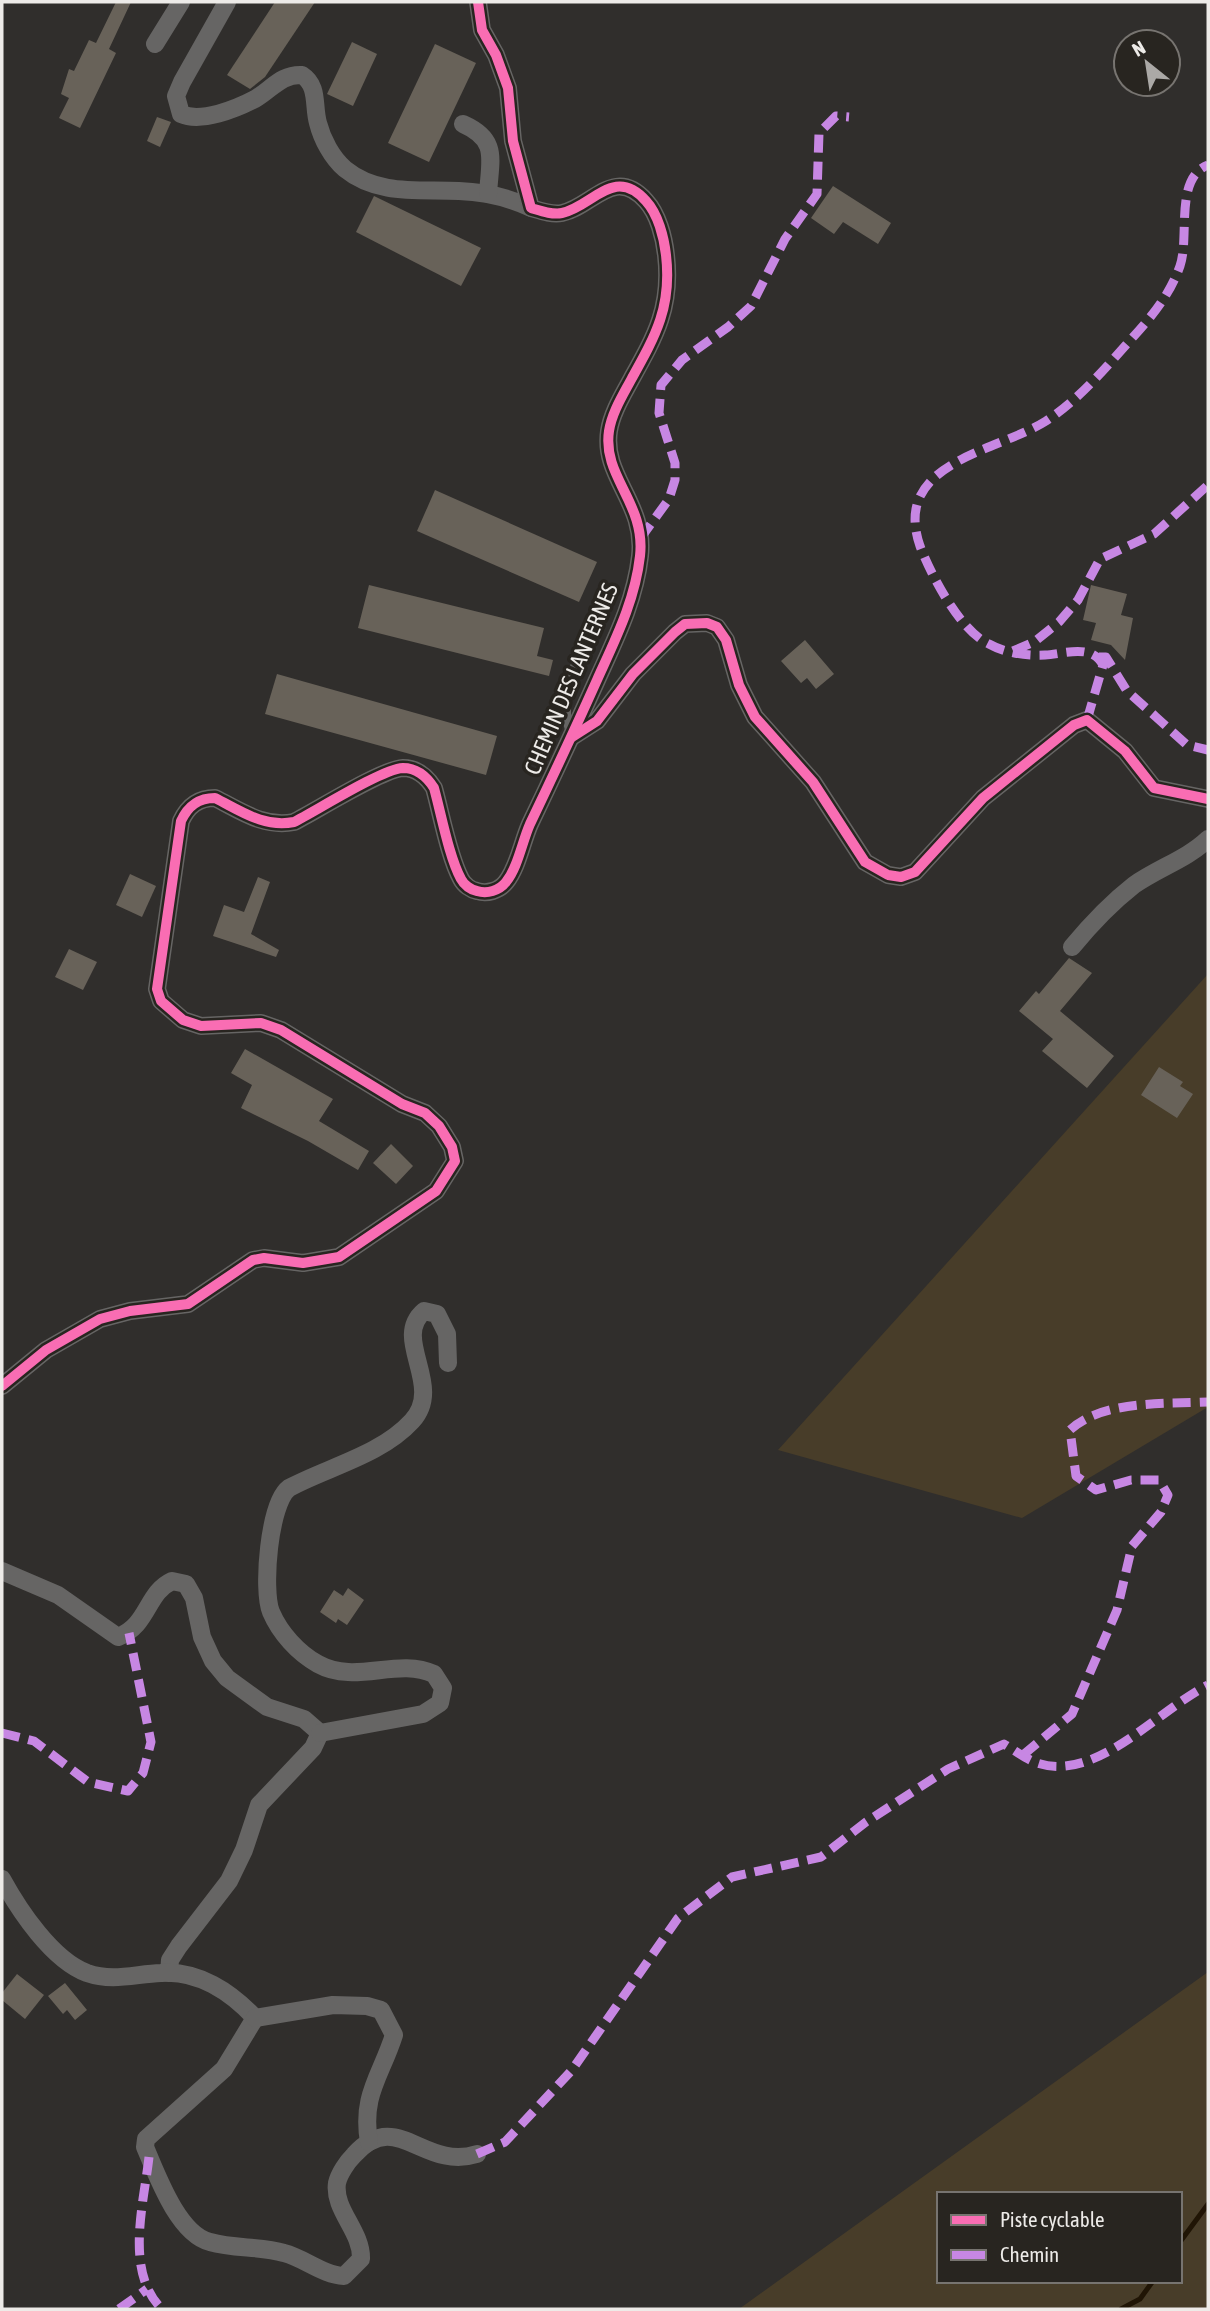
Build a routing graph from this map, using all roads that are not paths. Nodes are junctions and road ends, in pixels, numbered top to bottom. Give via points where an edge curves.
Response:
1 (181, 2) edge
2 (227, 2) edge
3 (478, 2) edge
4 (155, 44) dead end
5 (463, 124) dead end
6 (488, 194) junction
7 (531, 208) junction
8 (585, 635) dead end
9 (572, 737) junction
10 (1208, 799) edge
11 (1208, 839) edge
12 (1072, 947) dead end
13 (448, 1363) dead end
14 (2, 1386) edge
15 (2, 1571) edge
16 (320, 1733) junction
17 (2, 1879) edge
18 (169, 1973) junction
19 (255, 2018) junction
20 (369, 2141) junction
21 (477, 2154) dead end

1 - 4 street
2 - 6 street, CHEMIN DES LANTERNES via 176,96 181,114 197,118 253,100 283,77 302,75 313,88 324,140 346,169 383,187
3 - 7 street via 482,30 508,88 513,141
5 - 6 street via 481,132 487,141
6 - 7 street, CHEMIN DES LANTERNES
7 - 9 street, CHEMIN DES LANTERNES via 561,213 606,189 620,186 633,190 647,201 655,216 667,264 661,326 619,401 608,433 608,455 633,503 638,568 629,607
8 - 9 lane via 565,703
9 - 10 street via 597,722 632,674 668,638 697,621 717,627 755,717 813,782 865,862 880,873 901,877 915,872 983,798 1074,725 1087,720 1125,751 1154,788
9 - 14 street, CHEMIN DES LANTERNES via 508,879 502,887 485,893 461,880 434,788 413,770 394,770 281,825 266,823 215,798 190,806 181,821 157,989 161,1001 183,1020 201,1026 268,1024 402,1104 425,1113 439,1126 455,1161 447,1178 414,1209 339,1257 303,1264 253,1260 188,1304 100,1319 46,1350
11 - 12 street via 1134,886
13 - 16 street via 447,1334 437,1314 424,1311 412,1325 423,1398 413,1420 387,1441 289,1488 278,1500 267,1585 270,1609 291,1641 318,1664 337,1671 419,1669 434,1674 443,1688 440,1703 423,1714
15 - 16 street via 58,1595 118,1637 137,1625 162,1586 172,1581 186,1584 194,1598 202,1637 227,1678 267,1707 304,1719
16 - 18 street via 313,1748 259,1805 229,1881 179,1945
17 - 18 street via 33,1929 85,1972 115,1978
18 - 19 street via 212,1984
19 - 20 street via 333,2005 381,2010 394,2035 369,2094 365,2116
19 - 20 street via 224,2069 146,2139 145,2147 177,2214 194,2234 207,2242 283,2252 344,2276 361,2259 361,2248 338,2199 337,2182 348,2161
20 - 21 street via 391,2135 437,2154 460,2159

